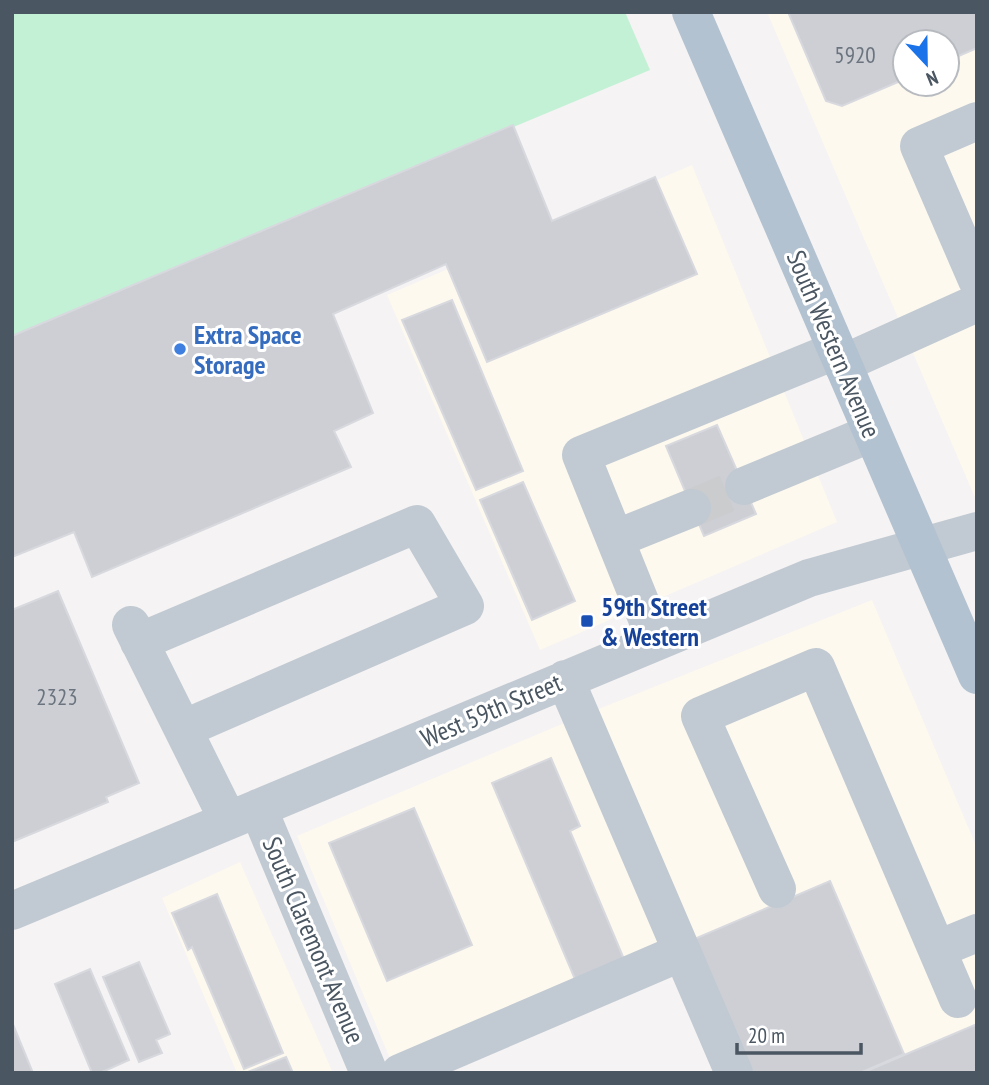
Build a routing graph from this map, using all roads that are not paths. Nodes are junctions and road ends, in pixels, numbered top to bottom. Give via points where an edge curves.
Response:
1 (691, 12) edge
2 (977, 121) edge
3 (977, 280) edge
4 (977, 303) edge
5 (839, 357) junction
6 (872, 433) junction
7 (744, 486) tunnel mouth
8 (692, 508) tunnel mouth
9 (977, 531) edge
10 (615, 538) junction
11 (923, 548) junction
12 (656, 641) junction
13 (975, 666) edge
14 (565, 679) junction
15 (183, 729) junction
16 (243, 814) junction
17 (777, 890) dead end
18 (12, 911) edge
19 (977, 933) edge
20 (937, 949) junction
21 (682, 952) junction
22 (958, 999) dead end
23 (369, 1073) edge
24 (401, 1073) edge
25 (734, 1073) edge

1 - 5 main road, South Western Avenue
2 - 3 street via 919,146
4 - 5 street
5 - 6 main road, South Western Avenue
5 - 10 street via 581,455
6 - 7 street
6 - 11 main road, South Western Avenue
8 - 10 street
9 - 11 street, West 59th Street
10 - 12 street
11 - 12 street, West 59th Street via 809,578
11 - 13 main road, South Western Avenue
12 - 14 street, West 59th Street
14 - 16 street, West 59th Street
14 - 21 street
15 - 15 street, South Claremont Avenue via 466,606 417,524 135,634
15 - 16 street, South Claremont Avenue
16 - 18 street, West 59th Street
16 - 23 street, South Claremont Avenue
17 - 20 street via 700,716 816,667
19 - 20 street
20 - 22 street
21 - 24 street
21 - 25 street

